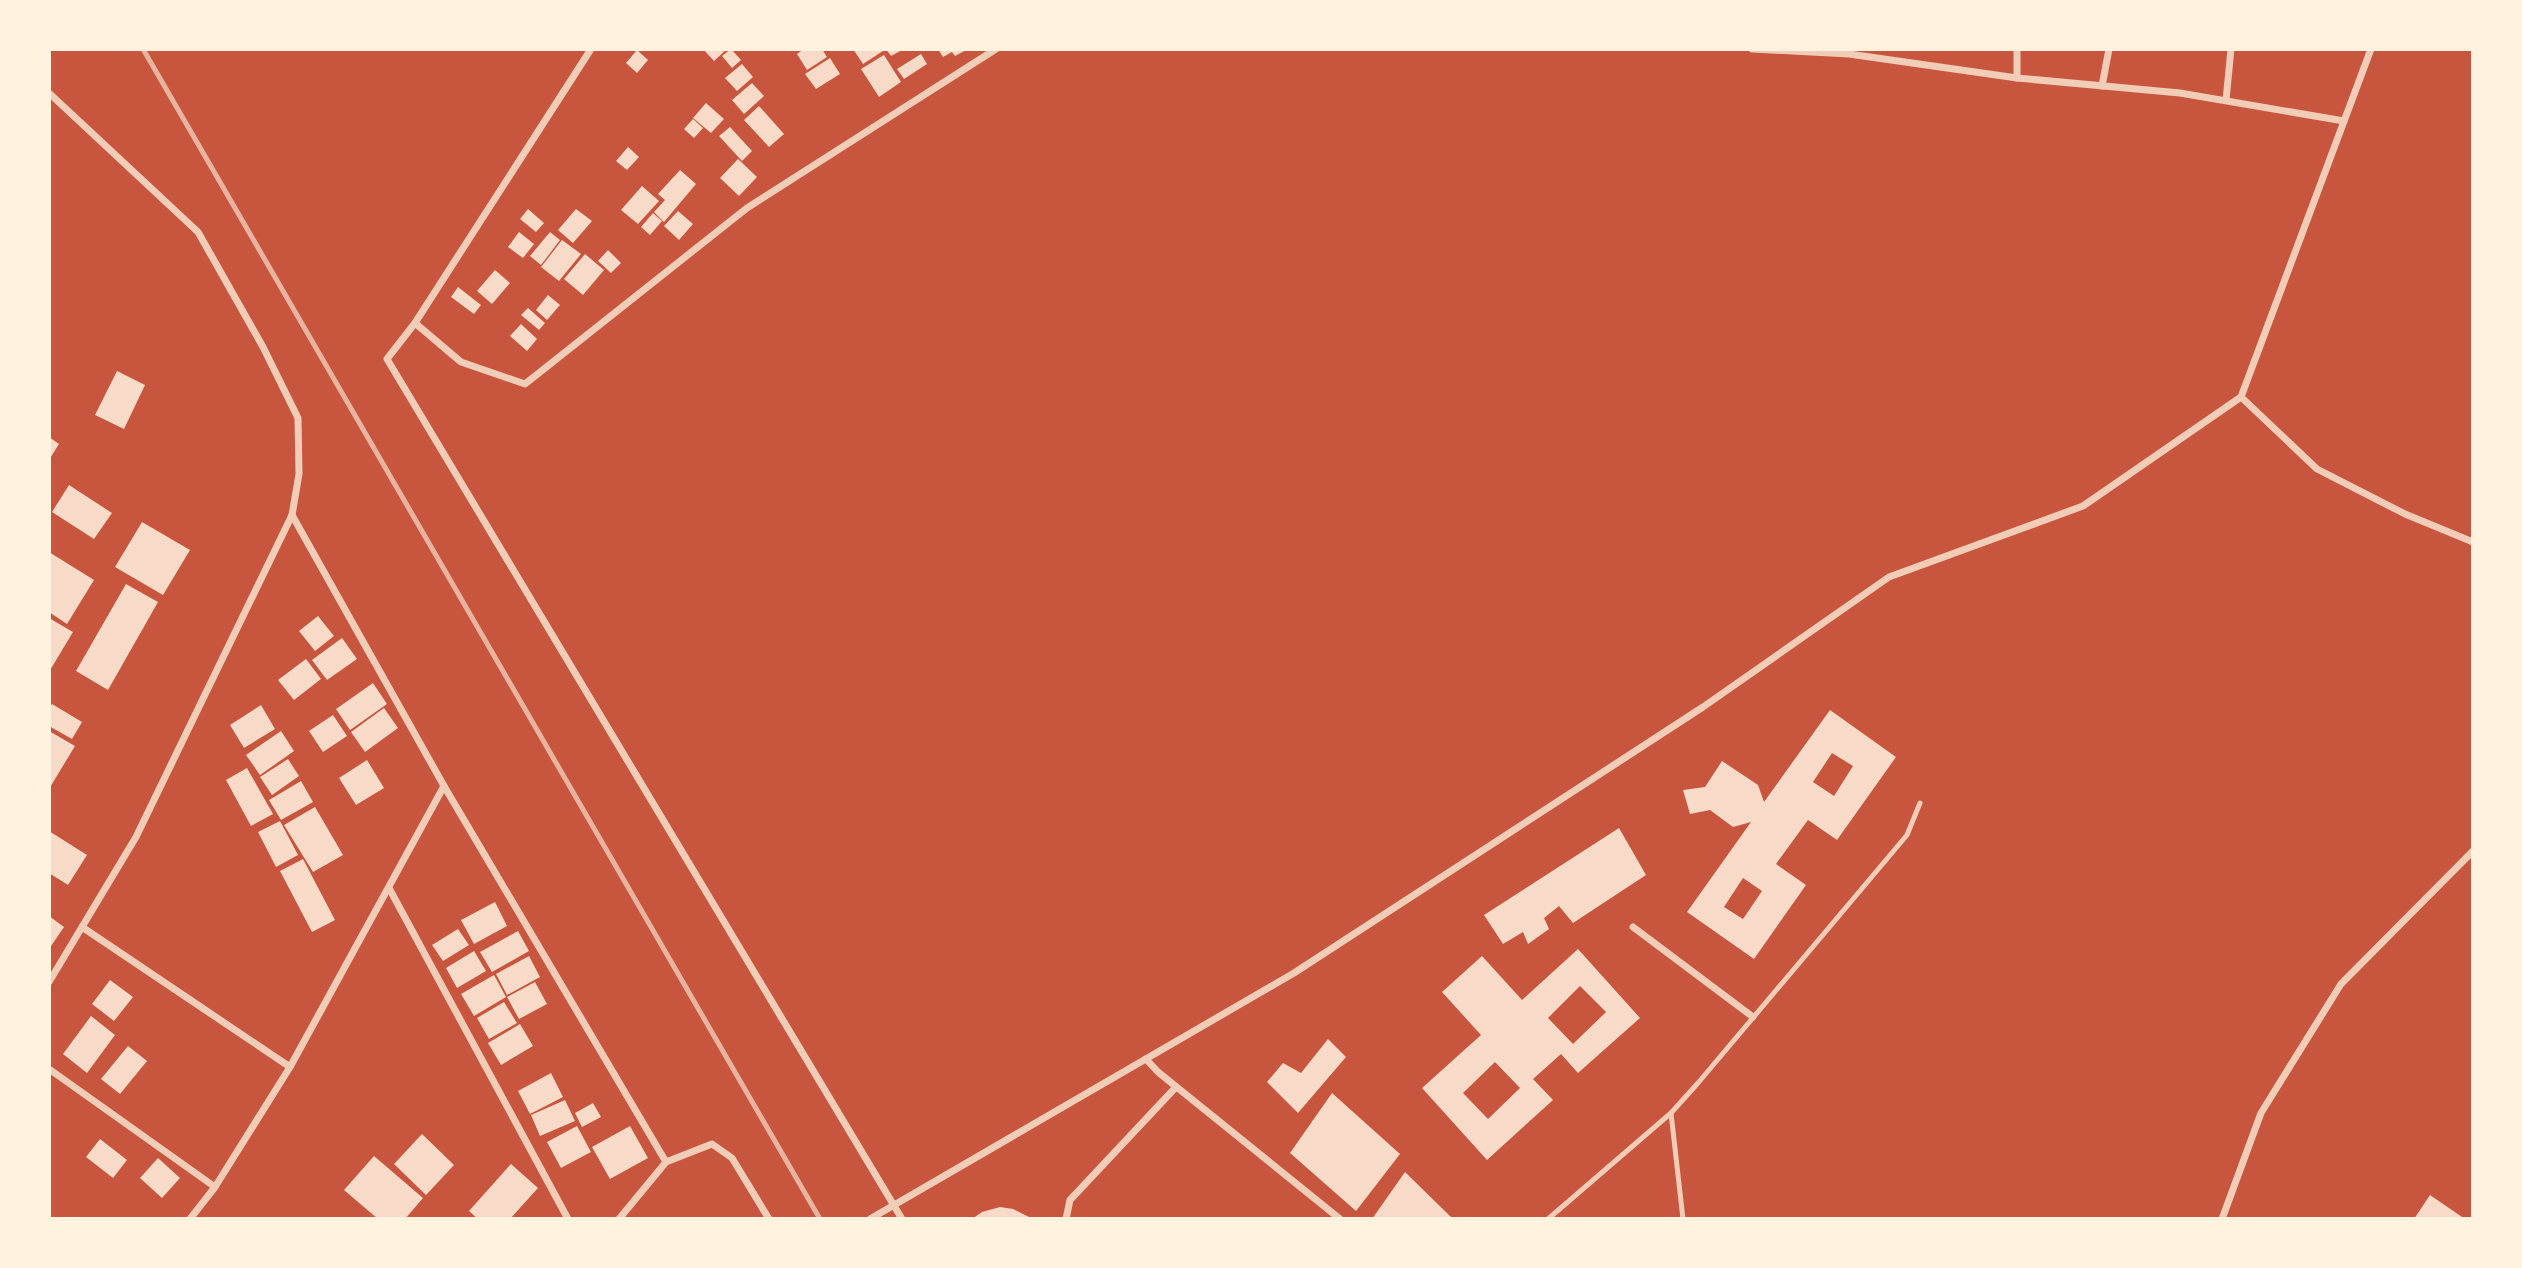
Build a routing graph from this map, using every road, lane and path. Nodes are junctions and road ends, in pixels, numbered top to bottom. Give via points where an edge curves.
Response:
1 (591, 49) edge
2 (996, 49) edge
3 (1752, 49) edge
4 (2017, 49) edge
5 (2109, 49) edge
6 (2231, 49) edge
7 (2371, 49) edge
8 (1849, 51) edge
9 (2017, 78) junction
10 (2102, 86) junction
11 (49, 93) edge
12 (2226, 100) junction
13 (2344, 121) junction
14 (415, 323) junction
15 (2241, 397) junction
16 (292, 515) junction
17 (2473, 542) edge
18 (444, 786) junction
19 (1920, 803) dead end
20 (2473, 852) edge
21 (388, 888) junction
22 (82, 927) junction
23 (1633, 928) dead end
24 (49, 982) edge
25 (1754, 1017) junction
26 (1146, 1059) junction
27 (290, 1067) junction
28 (49, 1069) edge
29 (1176, 1087) junction
30 (1671, 1113) junction
31 (666, 1162) junction
32 (215, 1187) junction
33 (894, 1204) junction
34 (190, 1219) edge
35 (568, 1219) edge
36 (619, 1219) edge
37 (769, 1219) edge
38 (870, 1219) edge
39 (902, 1219) edge
40 (1066, 1219) edge
41 (1340, 1219) edge
42 (1548, 1219) edge
43 (1683, 1219) edge
44 (2222, 1219) edge

1 - 14 street
2 - 14 street via 747,208 525,384 461,362
3 - 8 street
4 - 9 street
5 - 10 street
6 - 12 street
7 - 13 street
8 - 9 street
9 - 10 street
10 - 12 street
11 - 16 street via 198,232 298,418 299,474
12 - 13 street
13 - 15 street
14 - 33 street via 387,359
15 - 17 street via 2317,469
15 - 26 street via 2083,506 1889,576 1703,707 1294,973
16 - 18 street
16 - 22 street via 136,837
18 - 21 street
18 - 31 street
19 - 25 lane via 1907,835
20 - 44 street via 2342,985 2260,1113
21 - 27 street
21 - 35 street
22 - 24 street
22 - 27 street
23 - 25 street
25 - 30 lane
26 - 29 street
26 - 33 street
27 - 32 street
28 - 32 street
29 - 40 street via 1070,1200
29 - 41 street
30 - 42 lane
30 - 43 lane
31 - 36 street
31 - 37 street via 712,1144 732,1158
32 - 34 street
33 - 38 street
33 - 39 street

